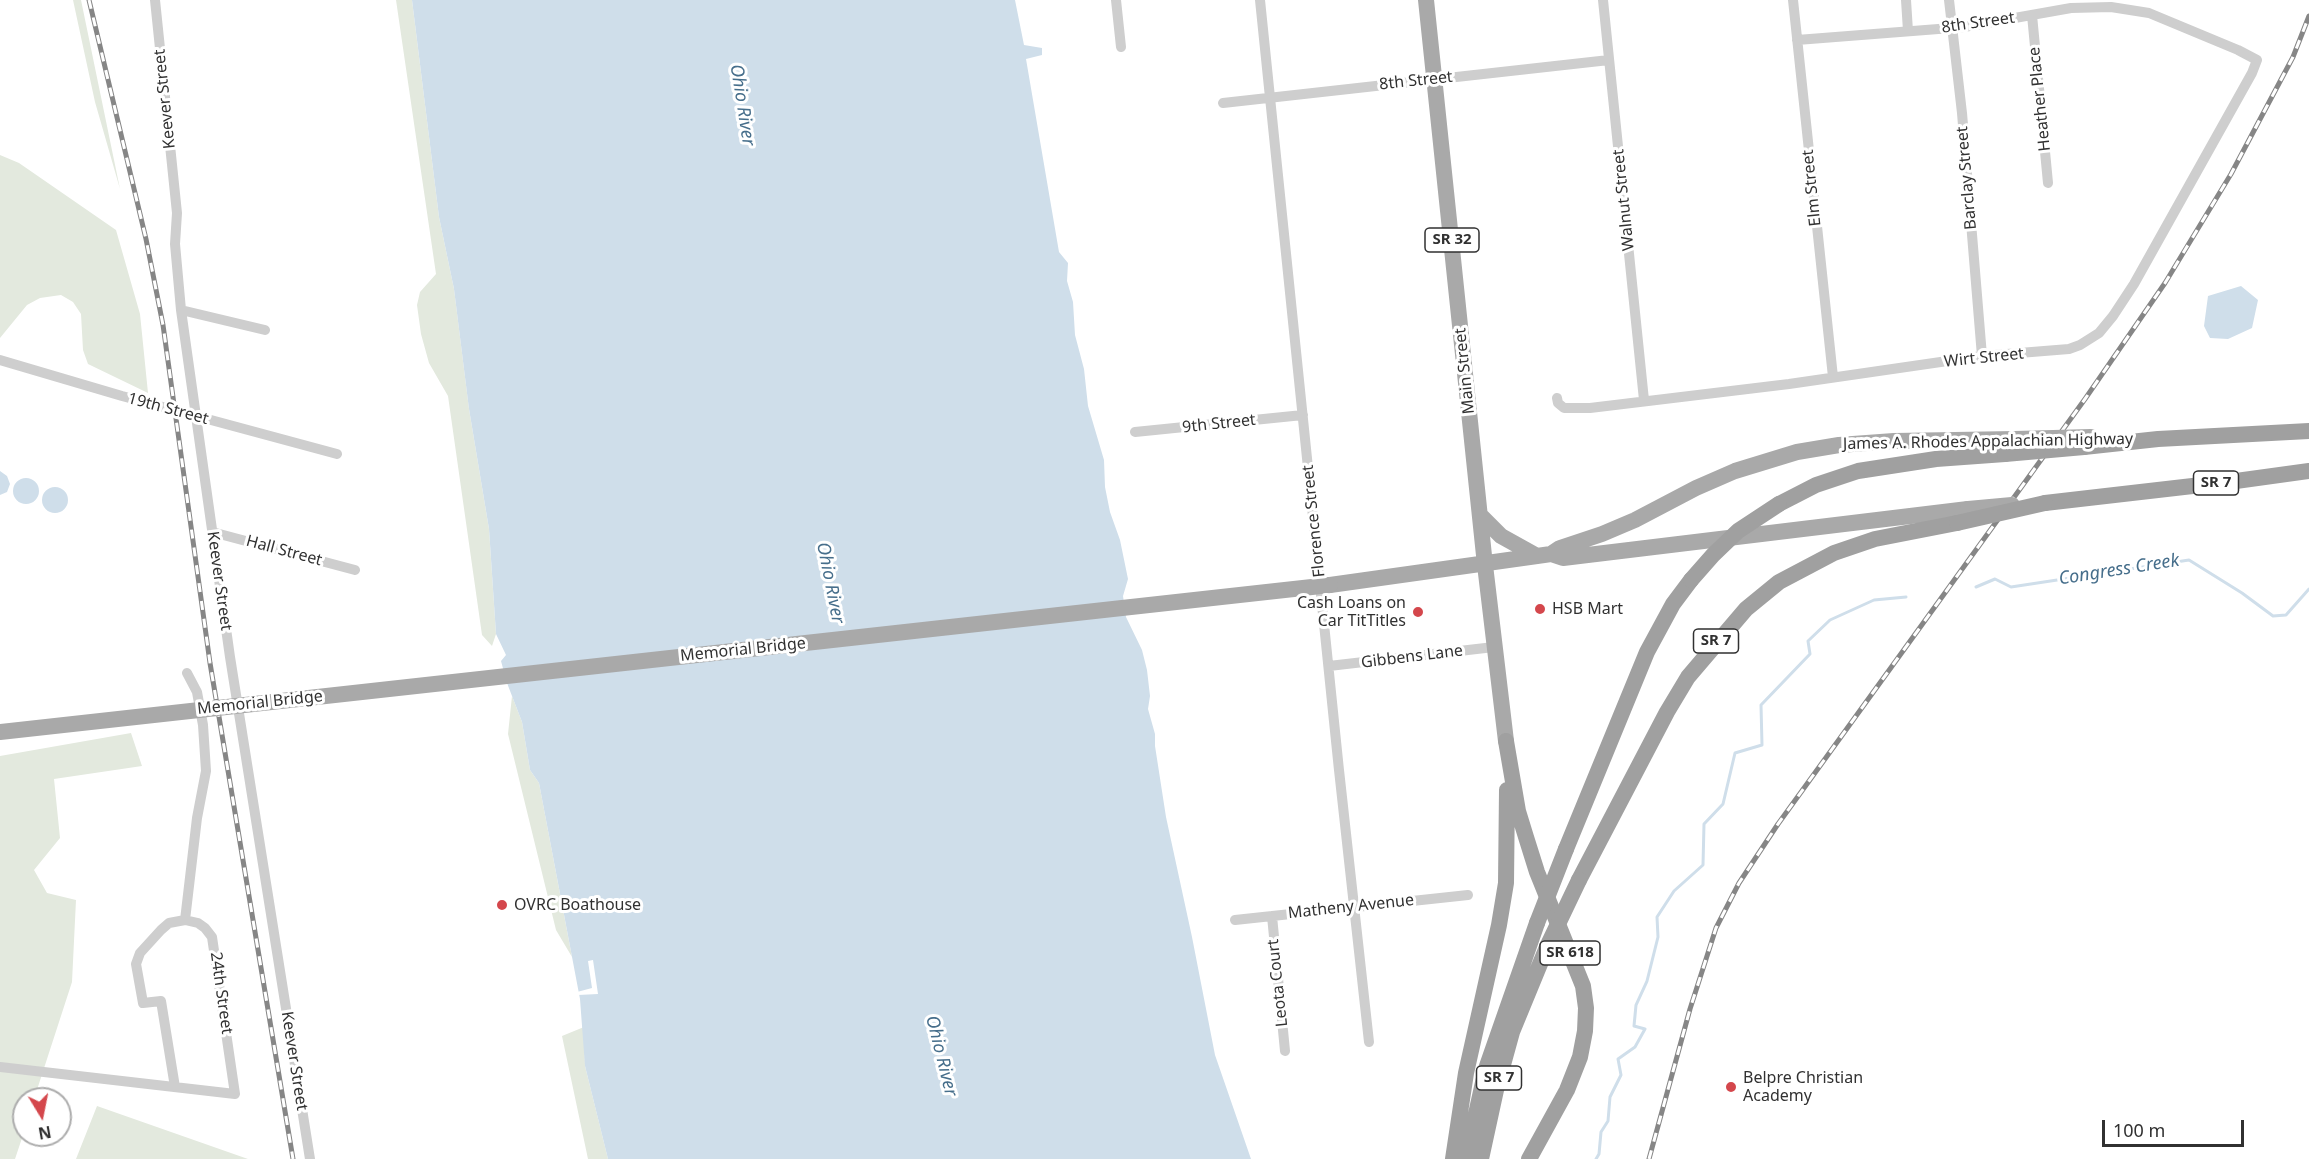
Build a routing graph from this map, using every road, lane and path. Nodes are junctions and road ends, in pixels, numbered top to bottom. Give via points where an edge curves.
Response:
1 (155, 0) edge
2 (1116, 0) edge
3 (1260, 0) edge
4 (1426, 0) edge
5 (1603, 0) edge
6 (1793, 0) edge
7 (1906, 0) edge
8 (1949, 0) edge
9 (2032, 15) junction
10 (1952, 28) junction
11 (1908, 31) junction
12 (1797, 40) junction
13 (1121, 47) dead end
14 (2260, 58) joint
15 (1609, 60) junction
16 (1435, 78) junction
17 (1270, 97) junction
18 (1223, 103) dead end
19 (2048, 183) dead end
20 (181, 310) junction
21 (265, 330) dead end
22 (1982, 356) junction
23 (0, 360) edge
24 (1833, 377) junction
25 (1557, 398) dead end
26 (1644, 400) junction
27 (1303, 415) junction
28 (197, 416) junction
29 (2309, 431) edge
30 (1135, 432) dead end
31 (2087, 442) junction
32 (337, 454) dead end
33 (2309, 471) edge
34 (2045, 503) junction
35 (1480, 515) junction
36 (212, 532) junction
37 (1544, 555) junction
38 (1485, 565) junction
39 (355, 570) dead end
40 (1494, 647) junction
41 (1329, 666) junction
42 (187, 673) dead end
43 (0, 732) edge
44 (1506, 741) junction
45 (1468, 895) dead end
46 (1354, 908) junction
47 (1272, 916) junction
48 (185, 920) junction
49 (1235, 920) dead end
50 (1369, 1042) dead end
51 (1285, 1051) dead end
52 (0, 1067) edge
53 (175, 1087) junction
54 (310, 1159) edge
55 (1453, 1159) edge
56 (1466, 1159) edge
57 (1481, 1159) edge
58 (1529, 1159) edge

1 - 20 street, Keever Street via 177,213 175,244
2 - 13 street
3 - 17 street, Florence Street
4 - 16 main road, Main Street / SR 32
5 - 15 street, Walnut Street
6 - 12 street, Elm Street
7 - 11 street
8 - 10 street, Barclay Street
9 - 10 street, 8th Street
9 - 14 street, 8th Street via 2089,7 2133,9
9 - 19 street, Heather Place
10 - 11 street, 8th Street
10 - 22 street, Barclay Street
11 - 12 street, 8th Street
12 - 24 street, Elm Street
14 - 22 street, Wirt Street via 2134,284 2099,333 2069,349
15 - 16 street, 8th Street
15 - 26 street, Walnut Street
16 - 17 street, 8th Street
16 - 35 main road, Main Street / SR 32
17 - 18 street, 8th Street
17 - 27 street, Florence Street
20 - 21 street
20 - 28 street, Keever Street
22 - 24 street, Wirt Street
23 - 28 street, 19th Street
24 - 26 street, Wirt Street
25 - 26 street, Wirt Street via 1561,406 1572,409
27 - 30 street, 9th Street
27 - 41 street, Florence Street
28 - 32 street, 19th Street
28 - 36 street, Keever Street
29 - 31 highway, SR 7
31 - 37 main road, James A. Rhodes Appalachian Highway, bridge via 1894,441 1797,452 1735,471 1635,520
31 - 56 highway, SR 7, bridge via 1858,471 1816,485 1738,531 1691,580 1672,604 1647,652 1537,922 1486,1069
33 - 34 highway, SR 7 / SR 7
34 - 37 main road, James A. Rhodes Appalachian Highway, bridge via 1563,558
34 - 57 highway, SR 7, bridge via 1875,539 1833,553 1779,582 1746,609 1688,677 1579,880 1525,1000 1503,1063
35 - 37 main road via 1501,536
35 - 38 main road, Main Street / SR 32
36 - 39 street, Hall Street
36 - 54 street, Keever Street
37 - 38 main road, James A. Rhodes Appalachian Highway
38 - 40 main road, Main Street / SR 32
38 - 43 main road, Memorial Bridge, bridge
40 - 41 street, Gibbens Lane
40 - 44 main road, Main Street / SR 32
41 - 46 street, Florence Street
42 - 48 street via 197,692 206,771
44 - 55 highway via 1506,883 1466,1073
44 - 58 highway, SR 618 via 1518,811 1537,872 1583,986 1586,1008 1580,1058
45 - 46 street, Matheny Avenue
46 - 47 street, Matheny Avenue
46 - 50 street, Florence Street
47 - 49 street, Matheny Avenue
47 - 51 street, Leota Court
48 - 53 street via 169,923 161,930 140,953 136,964 143,1003 161,1001
48 - 53 street, 24th Street via 198,923 212,937 235,1094
52 - 53 street, 24th Street

